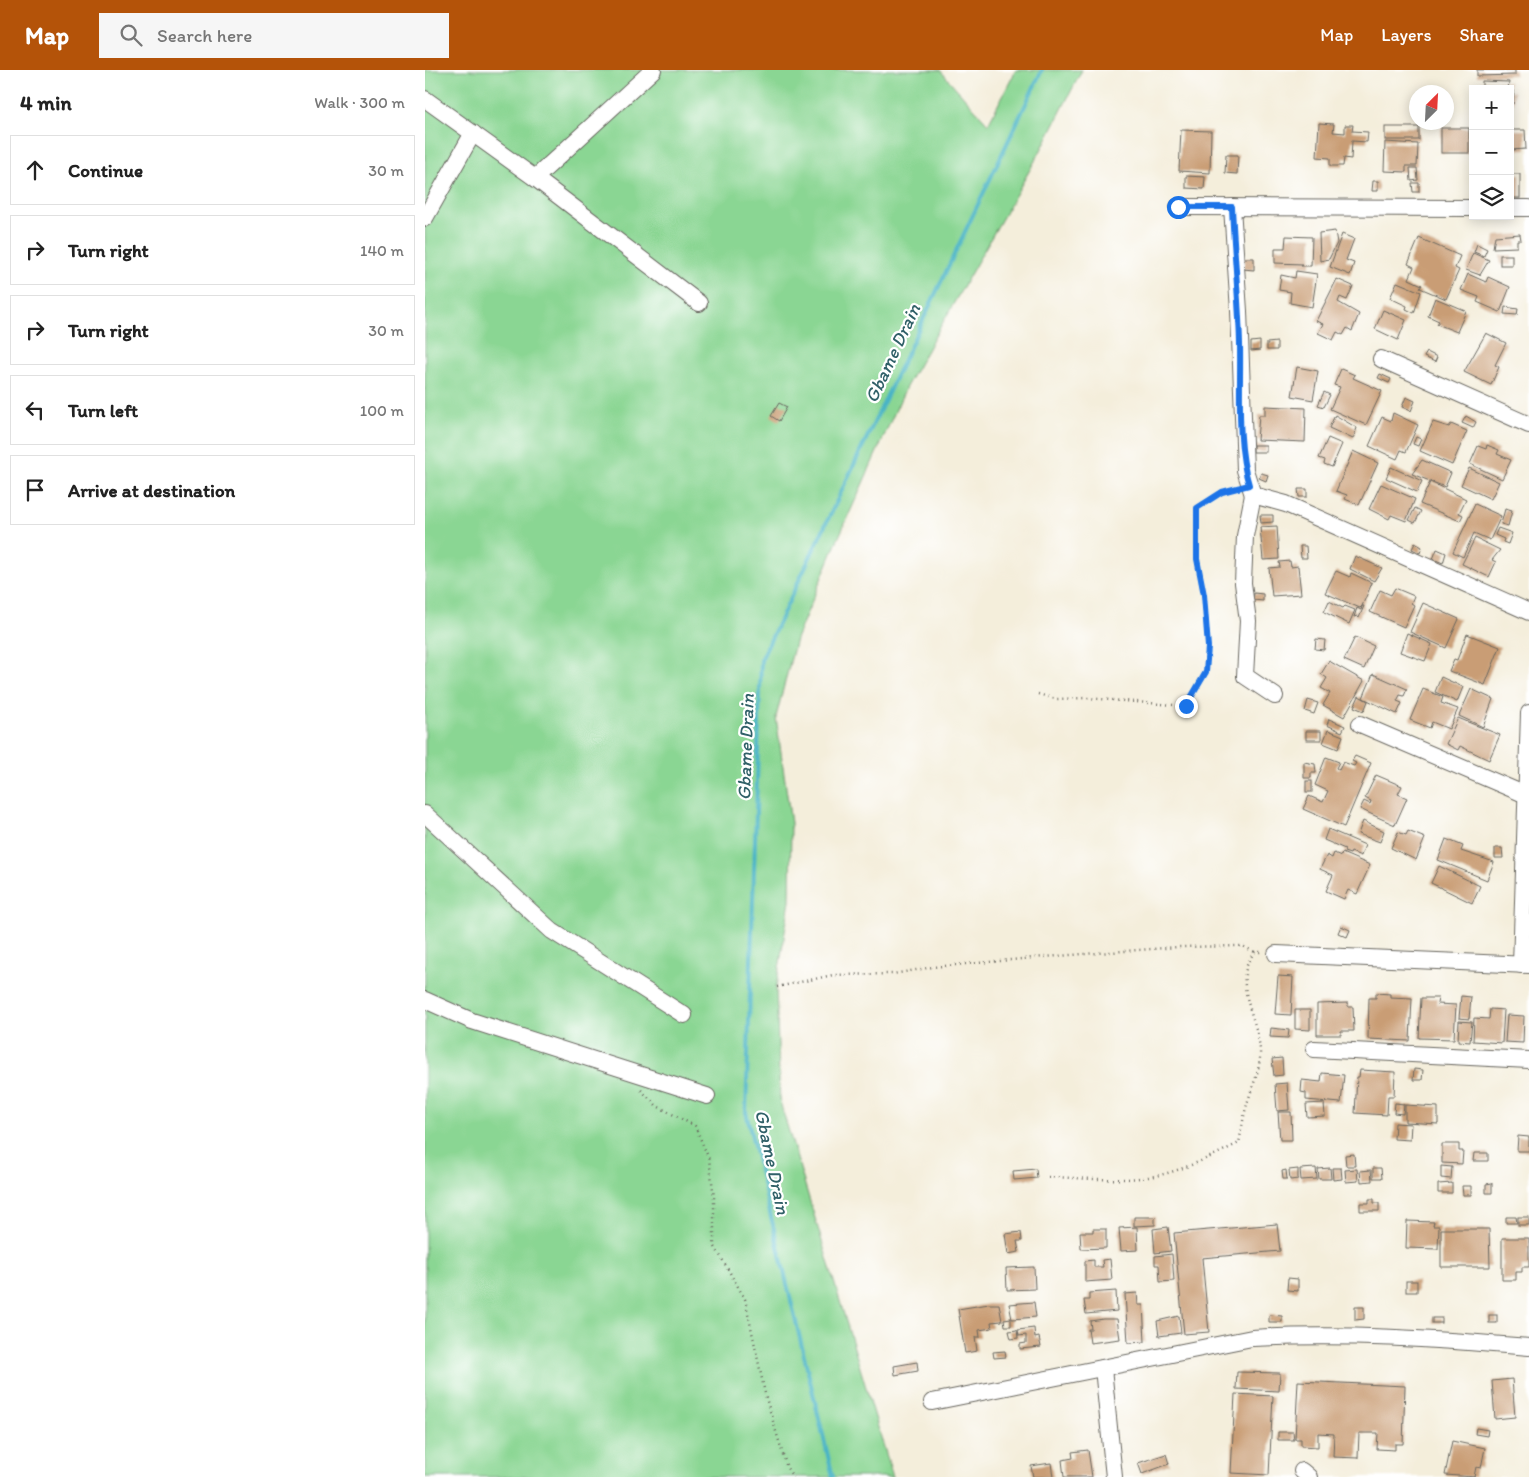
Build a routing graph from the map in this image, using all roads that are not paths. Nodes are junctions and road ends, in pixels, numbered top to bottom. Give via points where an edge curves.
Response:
1 (653, 70) edge
2 (425, 99) edge
3 (473, 133) junction
4 (535, 178) junction
5 (1178, 207) dead end
6 (1232, 207) junction
7 (1469, 208) edge
8 (1514, 208) edge
9 (1529, 208) edge
10 (425, 218) edge
11 (699, 303) dead end
12 (1381, 359) dead end
13 (1529, 425) edge
14 (1251, 490) junction
15 (1529, 612) edge
16 (1275, 696) dead end
17 (1529, 713) edge
18 (1359, 724) dead end
19 (1526, 795) junction
20 (425, 814) edge
21 (1276, 954) road end
22 (1525, 965) edge
23 (425, 1000) edge
24 (684, 1015) dead end
25 (1314, 1049) dead end
26 (1529, 1060) edge
27 (707, 1096) dead end
28 (1529, 1348) edge
29 (1103, 1368) junction
30 (932, 1402) dead end
31 (1114, 1477) edge

1 - 4 street
2 - 3 street
3 - 4 street
3 - 10 street
4 - 11 street
5 - 6 street
6 - 7 street
6 - 14 street via 1245,470
8 - 9 street
12 - 13 street
14 - 15 street
14 - 16 street via 1243,583 1248,621 1245,676
17 - 19 street
18 - 19 street
19 - 22 street
20 - 24 street via 552,931
21 - 22 street
23 - 27 street via 472,1021
25 - 26 street
28 - 29 street via 1473,1342 1300,1336 1252,1338
29 - 30 street
29 - 31 street

